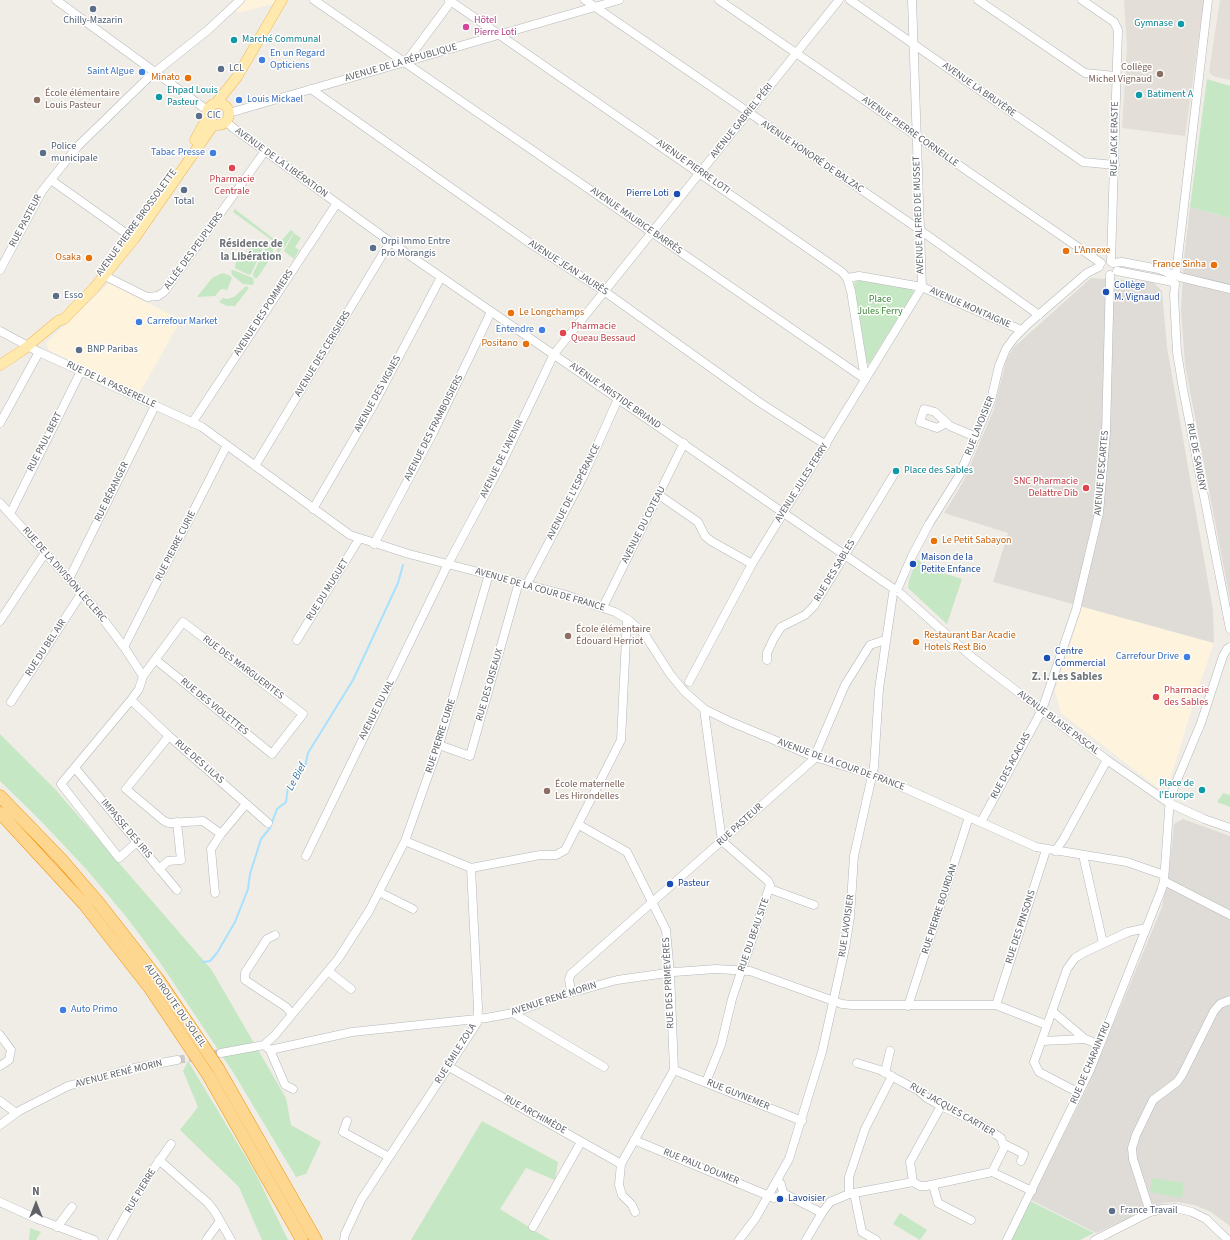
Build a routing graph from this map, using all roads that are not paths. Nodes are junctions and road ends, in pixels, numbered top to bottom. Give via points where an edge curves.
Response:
1 (56, 0) edge
2 (240, 0) edge
3 (282, 0) edge
4 (314, 0) edge
5 (450, 0) edge
6 (585, 0) edge
7 (619, 0) edge
8 (719, 0) edge
9 (839, 0) edge
10 (850, 0) edge
11 (912, 0) edge
12 (978, 0) edge
13 (1082, 0) edge
14 (1208, 0) edge
15 (1090, 3) edge
16 (595, 7) junction
17 (501, 35) junction
18 (914, 44) junction
19 (796, 53) junction
20 (406, 62) junction
21 (156, 72) junction
22 (1115, 76) junction
23 (237, 77) junction
24 (311, 89) junction
25 (217, 102) junction
26 (748, 113) junction
27 (228, 114) junction
28 (209, 118) junction
29 (917, 137) junction
30 (265, 151) junction
31 (1115, 165) junction
32 (700, 172) junction
33 (51, 180) junction
34 (336, 203) junction
35 (920, 230) junction
36 (652, 231) junction
37 (132, 238) junction
38 (390, 242) junction
39 (1100, 265) junction
40 (1113, 268) junction
41 (0, 270) edge
42 (104, 274) junction
43 (441, 277) junction
44 (847, 278) junction
45 (1176, 278) junction
46 (922, 287) junction
47 (1230, 289) edge
48 (604, 291) junction
49 (491, 312) junction
50 (1039, 315) junction
51 (1021, 330) junction
52 (0, 331) edge
53 (30, 346) junction
54 (39, 352) junction
55 (554, 354) junction
56 (0, 365) edge
57 (81, 371) junction
58 (866, 379) junction
59 (618, 399) junction
60 (156, 406) junction
61 (1, 421) edge
62 (192, 423) junction
63 (946, 424) dead end
64 (976, 437) junction
65 (684, 443) junction
66 (227, 445) junction
67 (826, 445) junction
68 (255, 466) junction
69 (896, 471) dead end
70 (659, 496) junction
71 (0, 503) edge
72 (313, 509) junction
73 (783, 512) junction
74 (10, 514) junction
75 (359, 539) junction
76 (374, 544) junction
77 (45, 553) junction
78 (845, 555) junction
79 (448, 564) junction
80 (752, 564) junction
81 (489, 574) junction
82 (69, 579) junction
83 (523, 583) junction
84 (896, 592) junction
85 (81, 594) junction
86 (603, 607) junction
87 (627, 619) junction
88 (0, 621) edge
89 (1230, 629) edge
90 (298, 640) dead end
91 (885, 640) junction
92 (124, 647) junction
93 (1230, 647) edge
94 (156, 660) junction
95 (767, 660) dead end
96 (143, 676) junction
97 (689, 682) dead end
98 (131, 700) junction
99 (11, 702) dead end
100 (704, 709) junction
101 (1042, 710) junction
102 (169, 736) junction
103 (439, 745) junction
104 (272, 754) joint
105 (815, 757) junction
106 (1107, 760) junction
107 (75, 768) junction
108 (873, 775) junction
109 (0, 796) edge
110 (1170, 803) junction
111 (246, 804) junction
112 (0, 814) edge
113 (969, 817) junction
114 (177, 822) junction
115 (981, 822) junction
116 (268, 823) dead end
117 (579, 826) junction
118 (1230, 828) edge
119 (222, 834) junction
120 (405, 841) junction
121 (722, 841) junction
122 (137, 842) junction
123 (1046, 850) junction
124 (1055, 851) junction
125 (1083, 855) junction
126 (306, 856) dead end
127 (471, 868) junction
128 (159, 869) junction
129 (1164, 878) junction
130 (770, 889) junction
131 (177, 890) dead end
132 (379, 892) junction
133 (215, 893) dead end
134 (652, 904) junction
135 (814, 905) dead end
136 (413, 909) dead end
137 (1230, 915) edge
138 (1146, 928) junction
139 (275, 935) dead end
140 (1103, 943) junction
141 (742, 970) junction
142 (328, 971) junction
143 (670, 973) junction
144 (351, 989) dead end
145 (571, 992) junction
146 (1230, 1000) edge
147 (833, 1001) junction
148 (909, 1003) junction
149 (996, 1005) junction
150 (1052, 1011) junction
151 (513, 1013) junction
152 (292, 1014) junction
153 (476, 1020) junction
154 (1048, 1026) junction
155 (0, 1035) edge
156 (1085, 1039) junction
157 (1043, 1041) junction
158 (1100, 1045) junction
159 (267, 1047) junction
160 (890, 1051) dead end
161 (221, 1053) tunnel mouth
162 (177, 1060) tunnel mouth
163 (856, 1063) dead end
164 (0, 1066) edge
165 (449, 1067) junction
166 (604, 1067) dead end
167 (674, 1070) junction
168 (889, 1075) junction
169 (706, 1082) junction
170 (293, 1089) dead end
171 (1079, 1093) junction
172 (0, 1101) edge
173 (941, 1106) junction
174 (16, 1113) junction
175 (347, 1121) dead end
176 (802, 1121) junction
177 (0, 1125) edge
178 (634, 1140) junction
179 (581, 1142) junction
180 (171, 1144) dead end
181 (1004, 1144) junction
182 (389, 1157) junction
183 (159, 1160) junction
184 (1020, 1161) dead end
185 (621, 1164) junction
186 (992, 1172) junction
187 (777, 1180) junction
188 (914, 1182) junction
189 (933, 1185) junction
190 (1032, 1191) junction
191 (782, 1193) junction
192 (852, 1194) junction
193 (768, 1195) junction
194 (0, 1202) edge
195 (72, 1206) dead end
196 (635, 1212) dead end
197 (1150, 1212) junction
198 (822, 1213) junction
199 (971, 1220) dead end
200 (220, 1221) junction
201 (57, 1227) junction
202 (533, 1227) dead end
203 (206, 1239) dead end
204 (344, 1239) edge
205 (94, 1240) edge
206 (112, 1240) edge
207 (231, 1240) edge
208 (302, 1240) edge
209 (316, 1240) edge
210 (739, 1240) edge
211 (806, 1240) edge
212 (876, 1240) edge
213 (1007, 1240) edge
214 (1095, 1240) edge
215 (1228, 1240) edge

1 - 21 street
2 - 21 street, RUE PASTEUR via 213,26
3 - 23 main road
4 - 20 street, AVENUE MAURICE BARRÈS
5 - 17 street, AVENUE PIERRE LOTI
5 - 20 street
6 - 16 street, AVENUE HONORÉ DE BALZAC
7 - 16 street, AVENUE DE LA RÉPUBLIQUE
8 - 19 street, AVENUE PIERRE CORNEILLE
9 - 19 street, AVENUE GABRIEL PÉRI
10 - 18 street, AVENUE LA BRUYÈRE
11 - 18 street, AVENUE ALFRED DE MUSSET
12 - 22 street via 1085,73
13 - 15 street
14 - 45 street, RUE DE SAVIGNY
15 - 22 street, RUE JACK ERASTE via 1116,25 1118,30
16 - 17 street, AVENUE DE LA RÉPUBLIQUE
16 - 26 street, AVENUE HONORÉ DE BALZAC
17 - 20 street, AVENUE DE LA RÉPUBLIQUE
17 - 32 street, AVENUE PIERRE LOTI
18 - 29 street, AVENUE ALFRED DE MUSSET
18 - 31 street, AVENUE LA BRUYÈRE via 1083,162
19 - 26 street, AVENUE GABRIEL PÉRI
19 - 29 street, AVENUE PIERRE CORNEILLE
20 - 24 street, AVENUE DE LA RÉPUBLIQUE
20 - 36 street, AVENUE MAURICE BARRÈS
21 - 28 street
21 - 33 street, RUE PASTEUR via 78,146
22 - 31 street, RUE JACK ERASTE
23 - 25 main road
23 - 27 main road
24 - 27 street, AVENUE DE LA RÉPUBLIQUE
24 - 48 street, AVENUE JEAN JAURÈS via 531,244
25 - 27 main road via 222,103
25 - 28 main road via 209,106
26 - 32 street, AVENUE GABRIEL PÉRI
26 - 35 street, AVENUE HONORÉ DE BALZAC
27 - 28 main road via 221,125
27 - 30 street, AVENUE DE LA LIBÉRATION via 229,126
28 - 37 main road, AVENUE PIERRE BROSSOLETTE via 192,150
29 - 35 street, AVENUE ALFRED DE MUSSET
29 - 39 street, AVENUE PIERRE CORNEILLE
30 - 34 street, AVENUE DE LA LIBÉRATION
30 - 42 street, ALLÉE DES PEUPLIERS via 164,292 155,298 148,298
31 - 40 street, RUE JACK ERASTE
32 - 36 street, AVENUE GABRIEL PÉRI
32 - 44 street, AVENUE PIERRE LOTI via 834,265
33 - 37 street
33 - 41 street, RUE PASTEUR via 42,191
34 - 38 street, AVENUE ARISTIDE BRIAND
34 - 62 street, AVENUE DES POMMIERS
35 - 46 street, AVENUE ALFRED DE MUSSET
35 - 50 street, AVENUE HONORÉ DE BALZAC
36 - 48 street, AVENUE GABRIEL PÉRI
36 - 58 street, AVENUE MAURICE BARRÈS
37 - 42 main road, AVENUE PIERRE BROSSOLETTE
38 - 43 street, AVENUE ARISTIDE BRIAND
38 - 68 street, AVENUE DES CERISIERS
39 - 40 street via 1105,261
39 - 40 street, AVENUE PIERRE CORNEILLE via 1103,272
39 - 50 street, RUE LAVOISIER via 1087,273
40 - 45 street via 1122,262 1159,269
40 - 101 street, AVENUE DESCARTES via 1106,433 1099,513 1076,610
42 - 53 main road, AVENUE PIERRE BROSSOLETTE
43 - 49 street, AVENUE ARISTIDE BRIAND
43 - 72 street, AVENUE DES VIGNES via 373,406
44 - 46 street, AVENUE MONTAIGNE via 859,276
44 - 58 street
45 - 47 street
45 - 89 street, RUE DE SAVIGNY via 1174,295 1180,375
46 - 51 street, AVENUE MONTAIGNE
46 - 58 street, AVENUE JULES FERRY
48 - 55 street, AVENUE GABRIEL PÉRI
48 - 67 street, AVENUE JEAN JAURÈS via 759,402
49 - 55 street, AVENUE ARISTIDE BRIAND
49 - 76 street, AVENUE DES FRAMBOISIERS via 433,433
50 - 51 street, RUE LAVOISIER
51 - 64 street, RUE LAVOISIER via 1002,357 991,400
52 - 53 street, RUE DE LA PASSERELLE
53 - 54 street, RUE DE LA PASSERELLE
53 - 56 main road, AVENUE PIERRE BROSSOLETTE
54 - 57 street, RUE DE LA PASSERELLE
54 - 61 street
55 - 59 street, AVENUE ARISTIDE BRIAND
55 - 79 street, AVENUE DE L'AVENIR via 501,465
57 - 60 street, RUE DE LA PASSERELLE
57 - 74 street, RUE PAUL BERT
58 - 67 street, AVENUE JULES FERRY
59 - 65 street, AVENUE ARISTIDE BRIAND
59 - 83 street, AVENUE DE L'ESPÉRANCE via 582,477
60 - 62 street, RUE DE LA PASSERELLE
60 - 82 street, RUE BÉRANGER
62 - 66 street, AVENUE DE LA COUR DE FRANCE
63 - 64 street
64 - 84 street, RUE LAVOISIER via 959,476 926,530
65 - 70 street, AVENUE DU COTEAU
65 - 73 street, AVENUE ARISTIDE BRIAND
66 - 68 street, AVENUE DE LA COUR DE FRANCE
66 - 92 street, RUE PIERRE CURIE
67 - 73 street, AVENUE JULES FERRY
68 - 72 street, AVENUE DE LA COUR DE FRANCE
69 - 78 street, RUE DES SABLES
70 - 80 street via 698,522 705,536 711,541
70 - 86 street, AVENUE DU COTEAU
71 - 74 street, RUE DE LA DIVISION LECLERC
72 - 75 street, AVENUE DE LA COUR DE FRANCE via 350,536
73 - 78 street, AVENUE ARISTIDE BRIAND
73 - 80 street, AVENUE JULES FERRY
74 - 77 street, RUE DE LA DIVISION LECLERC
75 - 76 street, AVENUE DE LA COUR DE FRANCE
75 - 90 street, RUE DU MUGUET
76 - 79 street, AVENUE DE LA COUR DE FRANCE
77 - 82 street, RUE DE LA DIVISION LECLERC
77 - 88 street
78 - 84 street, AVENUE ARISTIDE BRIAND
78 - 95 street, RUE DES SABLES via 810,611 786,623 777,631 767,653
79 - 81 street, AVENUE DE LA COUR DE FRANCE
79 - 126 street, AVENUE DU VAL
80 - 97 street, AVENUE JULES FERRY
81 - 83 street, AVENUE DE LA COUR DE FRANCE
81 - 103 street, RUE PIERRE CURIE
82 - 85 street, RUE DE LA DIVISION LECLERC
83 - 86 street, AVENUE DE LA COUR DE FRANCE
83 - 103 street, RUE DES OISEAUX via 470,756
84 - 91 street, RUE LAVOISIER
84 - 101 street, AVENUE BLAISE PASCAL via 972,657
85 - 92 street, RUE DE LA DIVISION LECLERC
85 - 99 street, RUE DU BEL AIR
86 - 87 street, AVENUE DE LA COUR DE FRANCE
87 - 100 street, AVENUE DE LA COUR DE FRANCE via 645,635 684,691
87 - 117 street via 621,740
91 - 105 street, RUE PASTEUR via 870,645 845,685
91 - 108 street, RUE LAVOISIER
92 - 96 street, RUE DE LA DIVISION LECLERC
93 - 110 street, RUE DE CHARAINTRU via 1223,656 1201,723 1180,770
94 - 96 street
94 - 104 street, RUE DES VIOLETTES
94 - 104 street, RUE DES MARGUERITES via 183,622 303,714
96 - 98 street
98 - 102 street, RUE DES LILAS
98 - 107 street
100 - 105 street, AVENUE DE LA COUR DE FRANCE
100 - 121 street
101 - 106 street, AVENUE BLAISE PASCAL
101 - 115 street, RUE DES ACACIAS
102 - 111 street, RUE DES LILAS
102 - 114 street via 126,789 164,821
103 - 120 street, RUE PIERRE CURIE
105 - 108 street, AVENUE DE LA COUR DE FRANCE
105 - 121 street, RUE PASTEUR
106 - 110 street, AVENUE BLAISE PASCAL
106 - 124 street
107 - 122 street, IMPASSE DES IRIS
107 - 122 street via 61,784 119,858
108 - 113 street, AVENUE DE LA COUR DE FRANCE
108 - 147 street, RUE LAVOISIER via 854,856 845,948
109 - 209 highway, AUTOROUTE DU SOLEIL via 61,859 98,902 166,991 218,1068
110 - 118 street, AVENUE BLAISE PASCAL
110 - 129 street, RUE DE CHARAINTRU
111 - 116 street, RUE DES LILAS
111 - 119 street
112 - 208 highway, AUTOROUTE DU SOLEIL via 84,904 149,986 208,1075
113 - 115 street, AVENUE DE LA COUR DE FRANCE
113 - 148 street, RUE PIERRE BOURDAN
114 - 119 street via 203,821
114 - 128 street via 181,860 168,861
115 - 123 street, AVENUE DE LA COUR DE FRANCE
117 - 127 street via 560,854 540,855
117 - 134 street, RUE DES PRIMEVÈRES via 627,852
119 - 133 street via 211,849
120 - 127 street
120 - 132 street, RUE PIERRE CURIE
121 - 130 street, RUE DU BEAU SITE via 768,882
121 - 134 street, RUE PASTEUR
122 - 128 street, IMPASSE DES IRIS
123 - 124 street, AVENUE DE LA COUR DE FRANCE
123 - 149 street, RUE DES PINSONS
124 - 125 street, AVENUE DE LA COUR DE FRANCE
125 - 129 street, AVENUE DE LA COUR DE FRANCE via 1127,862
125 - 140 street
127 - 153 street, RUE ÉMILE ZOLA via 478,1008
128 - 131 street, IMPASSE DES IRIS
129 - 137 street, AVENUE DE LA COUR DE FRANCE
129 - 138 street, RUE DE CHARAINTRU
130 - 135 street
130 - 141 street, RUE DU BEAU SITE
132 - 136 street
132 - 142 street, RUE PIERRE CURIE
134 - 143 street, RUE DES PRIMEVÈRES via 666,930
134 - 145 street, RUE PASTEUR via 571,974
138 - 140 street via 1128,932
138 - 158 street, RUE DE CHARAINTRU
139 - 152 street via 267,939 245,973 245,980 286,1007
140 - 150 street via 1084,952 1071,963
141 - 143 street, AVENUE RENÉ MORIN via 716,969
141 - 147 street, AVENUE RENÉ MORIN
141 - 169 street, RUE DU BEAU SITE via 721,1045
142 - 144 street
142 - 152 street, RUE PIERRE CURIE
143 - 145 street, AVENUE RENÉ MORIN via 617,980
143 - 167 street, RUE DES PRIMEVÈRES
145 - 151 street, AVENUE RENÉ MORIN
146 - 197 street via 1220,1004 1214,1011 1182,1074 1177,1082 1153,1100 1136,1136 1132,1148 1133,1159
147 - 148 street, AVENUE RENÉ MORIN via 852,1005
147 - 176 street, RUE LAVOISIER via 822,1052
148 - 149 street, AVENUE RENÉ MORIN
149 - 154 street, AVENUE RENÉ MORIN
150 - 154 street
150 - 156 street
151 - 153 street, AVENUE RENÉ MORIN
151 - 166 street
152 - 159 street, RUE PIERRE CURIE
153 - 159 street, AVENUE RENÉ MORIN via 352,1032
153 - 165 street, RUE ÉMILE ZOLA via 474,1030
154 - 157 street
155 - 164 street via 11,1050 9,1060
156 - 157 street
156 - 158 street
157 - 171 street via 1034,1062 1039,1072
158 - 171 street, RUE DE CHARAINTRU
159 - 161 street, AVENUE RENÉ MORIN
159 - 170 street via 285,1085
160 - 168 street
162 - 174 street, AVENUE RENÉ MORIN via 134,1068 68,1086
163 - 168 street, RUE JACQUES CARTIER
165 - 179 street, RUE ARCHIMÈDE
165 - 182 street, RUE ÉMILE ZOLA
167 - 169 street, RUE GUYNEMER
167 - 178 street
168 - 173 street, RUE JACQUES CARTIER
168 - 192 street via 865,1129 849,1177
169 - 176 street, RUE GUYNEMER
171 - 190 street, RUE DE CHARAINTRU
172 - 174 street
173 - 181 street, RUE JACQUES CARTIER via 980,1124 1001,1138
173 - 188 street via 910,1162
174 - 177 street, AVENUE RENÉ MORIN
175 - 182 street via 342,1130 345,1133
176 - 187 street, RUE LAVOISIER
178 - 185 street
178 - 193 street, RUE PAUL DOUMER
179 - 185 street, RUE ARCHIMÈDE
179 - 202 street
180 - 183 street, RUE PIERRE
181 - 184 street via 1024,1154
181 - 186 street, RUE JACQUES CARTIER
182 - 204 street, RUE ÉMILE ZOLA via 361,1200
183 - 200 street via 208,1203
183 - 206 street, RUE PIERRE
185 - 196 street via 619,1185 622,1195
186 - 189 street
186 - 190 street
187 - 191 street via 781,1184
187 - 193 street, RUE LAVOISIER
188 - 189 street via 920,1186
188 - 192 street
189 - 199 street via 938,1203
190 - 213 street, RUE DE CHARAINTRU
191 - 193 street via 778,1197
191 - 198 street
192 - 198 street via 830,1202
192 - 212 street via 862,1232
193 - 210 street, RUE LAVOISIER via 755,1219
194 - 201 street
195 - 201 street
197 - 214 street
197 - 215 street via 1176,1208 1192,1212 1206,1219
198 - 211 street
200 - 203 street
200 - 207 street
201 - 205 street

